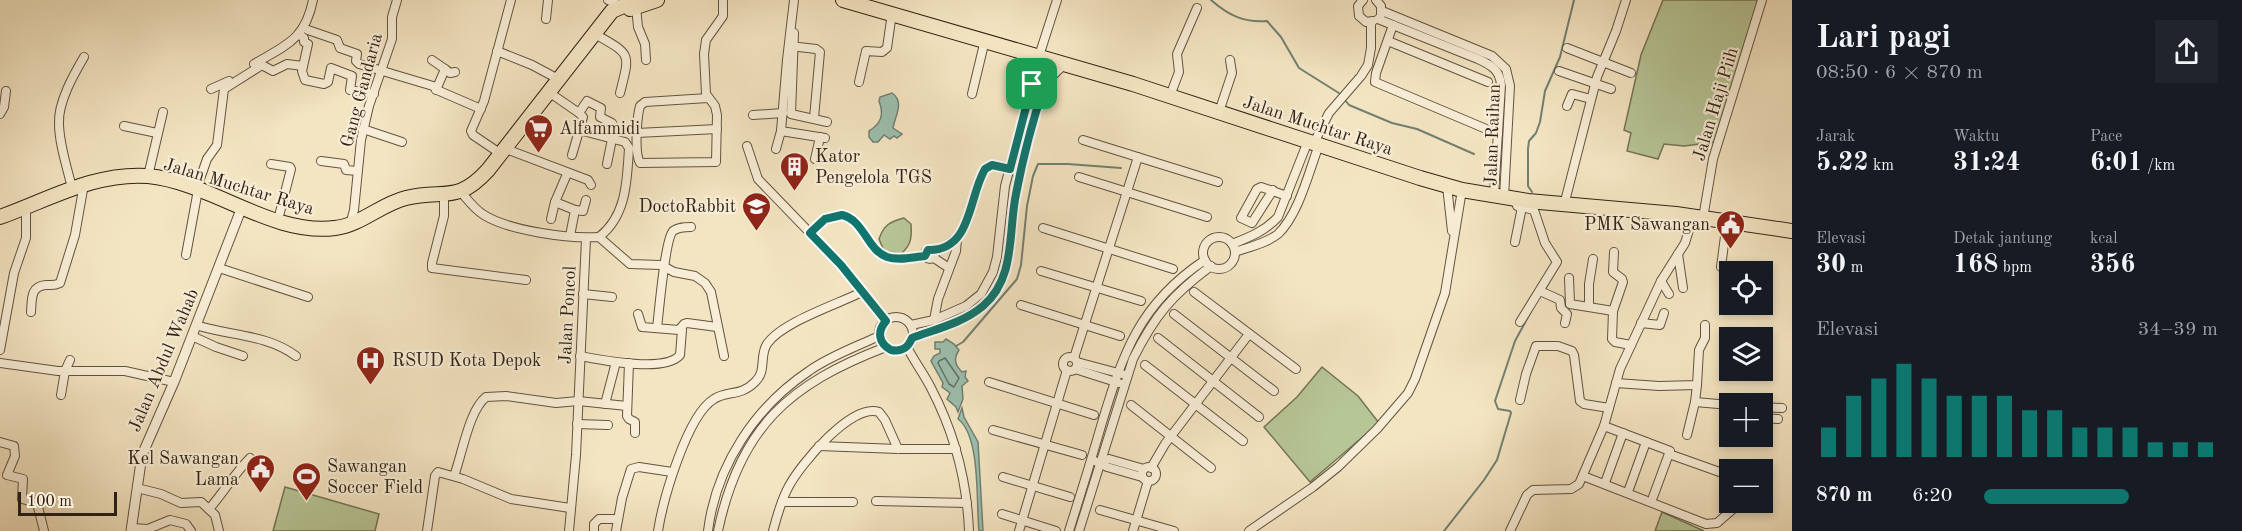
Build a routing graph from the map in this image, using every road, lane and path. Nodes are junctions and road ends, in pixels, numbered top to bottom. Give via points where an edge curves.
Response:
1 (397, 0) edge
2 (511, 0) edge
3 (548, 0) edge
4 (608, 0) edge
5 (657, 0) edge
6 (723, 0) edge
7 (795, 0) edge
8 (843, 0) edge
9 (1057, 0) edge
10 (1376, 0) edge
11 (1626, 0) edge
12 (1762, 0) edge
13 (1361, 1) edge
14 (314, 3) edge
15 (630, 6) edge
16 (1197, 8) dead end
17 (889, 9) junction
18 (1382, 11) junction
19 (546, 19) dead end
20 (1374, 21) junction
21 (1393, 25) junction
22 (600, 29) junction
23 (304, 34) junction
24 (985, 40) junction
25 (1388, 41) junction
26 (791, 46) junction
27 (1568, 48) dead end
28 (1020, 50) junction
29 (1467, 50) junction
30 (497, 51) junction
31 (1039, 56) junction
32 (84, 57) dead end
33 (432, 60) dead end
34 (646, 60) dead end
35 (1230, 60) dead end
36 (1602, 62) junction
37 (1028, 65) junction
38 (303, 66) junction
39 (1061, 68) junction
40 (445, 69) junction
41 (381, 70) junction
42 (1559, 71) dead end
43 (455, 72) dead end
44 (1631, 73) dead end
45 (560, 80) junction
46 (860, 82) dead end
47 (1488, 82) dead end
48 (1032, 84) junction
49 (1595, 84) junction
50 (226, 85) junction
51 (1044, 87) junction
52 (1611, 88) dead end
53 (212, 89) dead end
54 (436, 90) junction
55 (6, 91) dead end
56 (550, 93) junction
57 (620, 93) dead end
58 (374, 94) junction
59 (972, 94) dead end
60 (1170, 96) junction
61 (708, 98) junction
62 (1591, 99) junction
63 (1567, 106) dead end
64 (481, 110) junction
65 (163, 112) dead end
66 (1219, 112) junction
67 (579, 113) junction
68 (783, 113) junction
69 (1500, 113) junction
70 (0, 114) edge
71 (1509, 114) junction
72 (753, 115) dead end
73 (1024, 115) junction
74 (814, 118) junction
75 (1034, 119) junction
76 (827, 122) dead end
77 (612, 123) dead end
78 (124, 126) dead end
79 (363, 129) junction
80 (717, 129) junction
81 (579, 130) junction
82 (781, 131) junction
83 (157, 133) junction
84 (638, 133) junction
85 (1498, 134) junction
86 (612, 139) junction
87 (1016, 140) junction
88 (1083, 140) dead end
89 (402, 142) dead end
90 (1027, 143) junction
91 (1314, 143) junction
92 (747, 147) dead end
93 (776, 149) dead end
94 (503, 152) junction
95 (572, 155) dead end
96 (1138, 157) junction
97 (815, 159) dead end
98 (321, 161) dead end
99 (271, 164) dead end
100 (607, 164) dead end
101 (1010, 169) junction
102 (357, 171) junction
103 (567, 174) junction
104 (144, 176) junction
105 (1078, 177) dead end
106 (1218, 182) dead end
107 (591, 184) dead end
108 (78, 186) junction
109 (1447, 186) junction
110 (198, 189) junction
111 (1273, 190) junction
112 (460, 192) junction
113 (1127, 193) junction
114 (440, 196) junction
115 (1287, 196) junction
116 (1461, 196) junction
117 (586, 200) dead end
118 (1513, 200) junction
119 (555, 202) junction
120 (1448, 202) junction
121 (1563, 206) junction
122 (26, 207) junction
123 (242, 207) junction
124 (575, 210) junction
125 (0, 217) edge
126 (1207, 217) dead end
127 (1698, 217) junction
128 (551, 219) dead end
129 (278, 220) junction
130 (1727, 221) junction
131 (350, 225) junction
132 (691, 227) dead end
133 (1043, 228) dead end
134 (1792, 231) edge
135 (810, 233) junction
136 (570, 236) junction
137 (599, 237) junction
138 (586, 238) junction
139 (1453, 238) junction
140 (957, 239) junction
141 (1515, 242) dead end
142 (1234, 248) junction
143 (1109, 249) junction
144 (1614, 252) dead end
145 (934, 254) junction
146 (1678, 254) junction
147 (186, 255) dead end
148 (1593, 259) dead end
149 (1722, 261) edge
150 (1208, 263) junction
151 (663, 266) junction
152 (219, 268) junction
153 (949, 268) junction
154 (1173, 269) dead end
155 (1041, 271) dead end
156 (1569, 278) dead end
157 (526, 280) dead end
158 (1661, 281) junction
159 (1097, 288) junction
160 (1683, 288) dead end
161 (862, 292) junction
162 (1194, 292) dead end
163 (1542, 292) junction
164 (583, 294) junction
165 (1669, 294) dead end
166 (308, 297) dead end
167 (612, 297) dead end
168 (1141, 301) dead end
169 (1021, 305) dead end
170 (1588, 307) junction
171 (1613, 311) junction
172 (3, 312) edge
173 (31, 312) dead end
174 (1664, 313) dead end
175 (638, 314) dead end
176 (1174, 314) dead end
177 (934, 320) junction
178 (886, 321) junction
179 (1520, 322) dead end
180 (1565, 323) dead end
181 (1641, 323) junction
182 (196, 325) junction
183 (911, 325) junction
184 (1085, 325) junction
185 (1705, 325) dead end
186 (717, 327) junction
187 (657, 328) junction
188 (682, 330) junction
189 (1249, 334) junction
190 (192, 336) junction
191 (879, 336) junction
192 (1120, 336) dead end
193 (912, 338) junction
194 (1158, 338) dead end
195 (1631, 345) junction
196 (886, 347) junction
197 (907, 348) junction
198 (0, 351) edge
199 (243, 356) dead end
200 (296, 356) dead end
201 (580, 356) junction
202 (724, 356) dead end
203 (1231, 358) junction
204 (70, 360) dead end
205 (616, 362) junction
206 (0, 363) edge
207 (629, 363) junction
208 (1073, 365) junction
209 (1145, 365) dead end
210 (1296, 369) dead end
211 (65, 371) junction
212 (1116, 377) junction
213 (1125, 380) junction
214 (1213, 381) junction
215 (174, 382) junction
216 (989, 382) dead end
217 (1616, 383) junction
218 (1697, 385) junction
219 (1274, 391) dead end
220 (61, 395) dead end
221 (1520, 400) dead end
222 (579, 401) junction
223 (1695, 402) junction
224 (1057, 403) junction
225 (605, 404) junction
226 (1195, 404) junction
227 (1719, 404) edge
228 (1131, 405) dead end
229 (627, 406) junction
230 (1609, 408) junction
231 (1773, 408) edge
232 (1782, 408) dead end
233 (1094, 415) dead end
234 (1259, 417) dead end
235 (1773, 419) edge
236 (1778, 419) dead end
237 (578, 424) junction
238 (608, 425) dead end
239 (1604, 426) junction
240 (993, 430) dead end
241 (635, 433) dead end
242 (1623, 434) junction
243 (1687, 435) dead end
244 (1171, 436) junction
245 (1243, 441) dead end
246 (0, 442) edge
247 (1646, 442) junction
248 (1045, 444) junction
249 (819, 446) junction
250 (898, 449) junction
251 (956, 449) junction
252 (1669, 454) junction
253 (1082, 455) dead end
254 (250, 458) dead end
255 (1091, 460) junction
256 (1100, 462) junction
257 (1211, 468) dead end
258 (672, 472) junction
259 (1719, 473) edge
260 (1146, 474) junction
261 (454, 476) junction
262 (1583, 476) junction
263 (1003, 477) dead end
264 (1606, 480) dead end
265 (1033, 486) junction
266 (137, 488) junction
267 (1629, 489) dead end
268 (1070, 497) dead end
269 (1653, 497) dead end
270 (876, 501) dead end
271 (782, 502) junction
272 (853, 502) dead end
273 (967, 503) junction
274 (570, 508) junction
275 (210, 509) junction
276 (1100, 510) dead end
277 (1728, 513) edge
278 (1002, 514) dead end
279 (618, 519) junction
280 (1023, 520) junction
281 (1136, 520) junction
282 (132, 530) edge
283 (44, 531) edge
284 (191, 531) edge
285 (219, 531) edge
286 (427, 531) edge
287 (569, 531) edge
288 (594, 531) edge
289 (616, 531) edge
290 (658, 531) edge
291 (708, 531) edge
292 (718, 531) edge
293 (773, 531) edge
294 (969, 531) edge
295 (1020, 531) edge
296 (1056, 531) edge
297 (1070, 531) edge
298 (1079, 531) edge
299 (1132, 531) edge
300 (1174, 531) edge
301 (1250, 531) edge
302 (1510, 531) edge

1 - 41 street, Gang Gandaria via 392,39
2 - 30 street
3 - 19 street
4 - 15 street
5 - 15 highway, Jalan Muchtar Raya
6 - 61 street via 723,16 704,54
7 - 26 street
8 - 17 highway, Jalan Muchtar Raya
9 - 31 street
10 - 18 street
11 - 36 street
12 - 127 street, Jalan Haji Piih
13 - 20 street via 1359,16 1366,22
14 - 23 street
15 - 22 highway, Jalan Muchtar Raya via 612,11
15 - 34 street via 645,44
16 - 60 street via 1178,54 1179,72
17 - 24 highway, Jalan Muchtar Raya
17 - 46 street via 887,48 882,52 866,51
18 - 20 street
18 - 29 street, Jalan Raihan
20 - 21 street, Jalan Raihan
20 - 91 street via 1368,65 1329,113
21 - 25 street
21 - 29 street, Jalan Raihan
22 - 45 highway, Jalan Muchtar Raya
22 - 57 street via 627,56
23 - 38 street via 308,44
23 - 41 street via 337,40 340,48 357,54 357,63
23 - 50 street
24 - 28 highway, Jalan Muchtar Raya
24 - 59 street
25 - 47 street
25 - 85 street via 1375,77 1377,85
26 - 68 street
26 - 74 street via 791,114
26 - 74 street via 820,52
27 - 36 street
28 - 31 highway, Jalan Muchtar Raya
28 - 37 street
29 - 69 street, Jalan Raihan via 1498,72
29 - 71 street, Jalan Raihan via 1496,58 1506,69 1510,81
30 - 45 street
30 - 64 street
31 - 39 highway, Jalan Muchtar Raya
32 - 108 street via 69,84 59,117 61,138
33 - 40 street
35 - 66 street via 1232,73
36 - 44 street
36 - 49 street
37 - 39 street
37 - 48 street
38 - 50 street via 284,64 273,70 262,65
38 - 58 street via 304,80 324,84 331,68 352,76 350,90
39 - 51 street
39 - 60 highway, Jalan Muchtar Raya
40 - 43 street
40 - 54 street
41 - 54 street
41 - 58 street, Gang Gandaria
42 - 49 street
45 - 56 highway, Jalan Muchtar Raya
48 - 51 street
48 - 73 street
49 - 52 street
49 - 62 street
50 - 53 street
50 - 110 street via 217,145 207,159
51 - 75 street
54 - 64 street
55 - 70 street
56 - 67 street
56 - 94 highway, Jalan Muchtar Raya
58 - 79 street, Gang Gandaria
60 - 66 highway, Jalan Muchtar Raya
61 - 80 street via 715,106
61 - 84 street via 645,102 640,106
62 - 63 street via 1572,94
62 - 121 street
64 - 94 street via 471,133
65 - 83 street
66 - 91 highway, Jalan Muchtar Raya
67 - 77 street via 589,101 601,108 600,118
67 - 81 street via 583,117
68 - 72 street
68 - 82 street
69 - 71 street
69 - 85 street, Jalan Raihan
71 - 118 street, Jalan Raihan
73 - 75 street
73 - 87 street
74 - 76 street
75 - 90 street
78 - 83 street
79 - 89 street
79 - 102 street, Gang Gandaria
80 - 84 street
80 - 84 street via 718,159 713,163 640,163
81 - 86 street
81 - 95 street
82 - 93 street
82 - 97 street via 822,137
83 - 104 street
85 - 118 street, Jalan Raihan
86 - 100 street
86 - 137 street via 628,145 625,192 613,222
87 - 90 street
87 - 101 street
88 - 96 street
90 - 193 street via 1015,197 1008,259 996,292 983,307 962,320
91 - 109 highway, Jalan Muchtar Raya
91 - 115 street
91 - 142 street via 1296,208 1287,223 1277,235 1263,242
92 - 135 street via 758,179
94 - 103 street
94 - 112 highway, Jalan Muchtar Raya via 480,179
96 - 106 street
96 - 113 street
98 - 102 street via 344,164 346,170
99 - 129 street via 291,169
101 - 140 street via 992,165 985,169
101 - 177 street via 997,257 990,278 981,294 966,306
102 - 131 street, Gang Gandaria
103 - 107 street
103 - 119 street
104 - 108 highway, Jalan Muchtar Raya
104 - 110 highway, Jalan Muchtar Raya
105 - 113 street
108 - 122 highway, Jalan Muchtar Raya
108 - 173 street via 75,235 60,284 35,289
109 - 116 highway, Jalan Muchtar Raya
109 - 120 street
110 - 123 highway, Jalan Muchtar Raya
110 - 147 street
111 - 111 street via 1252,223 1241,218 1257,189
111 - 115 street
112 - 114 highway, Jalan Muchtar Raya
112 - 136 street via 488,217 532,231
113 - 126 street
113 - 143 street
114 - 131 highway, Jalan Muchtar Raya via 395,201
114 - 157 street via 444,216 432,268
115 - 142 street via 1269,227
116 - 118 highway, Jalan Muchtar Raya
116 - 120 street
116 - 139 street
117 - 124 street via 583,211
118 - 121 highway, Jalan Muchtar Raya
118 - 141 street
118 - 163 street via 1534,210 1545,243 1557,262
119 - 124 street
119 - 128 street
120 - 139 street
121 - 127 highway, Jalan Muchtar Raya
122 - 125 highway, Jalan Muchtar Raya
122 - 172 street via 26,238
123 - 129 highway, Jalan Muchtar Raya
123 - 152 street, Jalan Abdul Wahab
124 - 136 street
127 - 130 highway, Jalan Muchtar Raya
127 - 146 street, Jalan Haji Piih
129 - 131 highway, Jalan Muchtar Raya via 319,229
130 - 134 highway, Jalan Muchtar Raya
130 - 149 street
132 - 151 street via 672,232
133 - 143 street
135 - 145 street via 825,219 842,215 855,221 884,256 928,259
135 - 161 street
136 - 138 street
137 - 138 street
137 - 151 street via 630,264
138 - 164 street, Jalan Poncol
139 - 301 street via 1445,293 1408,393 1338,467
140 - 145 street
140 - 153 street
142 - 150 street via 1233,260 1227,266 1219,268
142 - 150 street via 1223,237 1211,239 1204,248
143 - 154 street
143 - 159 street
144 - 171 street via 1613,272 1623,282
145 - 153 street
146 - 158 street, Jalan Haji Piih
146 - 160 street
148 - 170 street
150 - 212 street via 1173,284 1146,315
150 - 213 street via 1168,303 1143,338
151 - 186 street via 705,283 711,292
151 - 187 street
152 - 166 street
152 - 182 street, Jalan Abdul Wahab
153 - 177 street
155 - 159 street
156 - 170 street via 1569,303
158 - 165 street
158 - 181 street, Jalan Haji Piih
159 - 168 street
159 - 184 street
161 - 178 street
161 - 258 street via 803,319 769,341 759,379 742,392 711,400
162 - 189 street
163 - 179 street
163 - 180 street via 1560,300 1567,314
164 - 167 street
164 - 201 street, Jalan Poncol
169 - 184 street
170 - 171 street
171 - 195 street via 1612,340
172 - 198 street
174 - 181 street via 1660,326
175 - 187 street via 640,326
176 - 203 street
177 - 183 street
178 - 183 street via 902,318
178 - 191 street
181 - 195 street, Jalan Haji Piih
182 - 190 street, Jalan Abdul Wahab
182 - 200 street via 251,336
183 - 193 street
184 - 192 street
184 - 208 street
185 - 218 street
186 - 188 street via 687,323
186 - 202 street
187 - 188 street
188 - 207 street via 680,355 675,360
189 - 203 street
189 - 210 street
190 - 199 street
190 - 215 street, Jalan Abdul Wahab
191 - 196 street
191 - 291 street via 810,370 777,396 740,442 727,466 714,498
193 - 197 street
194 - 214 street
195 - 217 street, Jalan Haji Piih
196 - 197 street via 896,351
196 - 292 street via 807,384 773,415 751,442 737,470
197 - 251 street via 938,402
201 - 205 street
201 - 222 street, Jalan Poncol
203 - 214 street
203 - 219 street
204 - 211 street
205 - 207 street
205 - 225 street
206 - 211 street
207 - 229 street
208 - 212 street
208 - 224 street
209 - 226 street
211 - 215 street via 125,371
211 - 220 street
212 - 213 street
212 - 255 street
213 - 256 street
214 - 226 street
214 - 234 street
215 - 266 street, Jalan Abdul Wahab via 142,455
216 - 224 street
217 - 218 street
217 - 230 street, Jalan Haji Piih
218 - 223 street
221 - 230 street via 1536,346 1558,346 1574,355 1580,402
222 - 225 street
222 - 237 street, Jalan Poncol
222 - 261 street via 564,404 486,397 471,421
223 - 227 street
223 - 243 street
224 - 233 street
224 - 248 street
225 - 229 street
226 - 244 street
226 - 245 street
228 - 244 street
229 - 241 street via 628,418 635,422
230 - 239 street, Jalan Haji Piih
231 - 232 street
235 - 236 street
237 - 238 street
237 - 274 street, Jalan Poncol
239 - 242 street
239 - 262 street, Jalan Haji Piih
240 - 248 street
242 - 247 street
242 - 264 street
244 - 257 street
244 - 260 street
246 - 283 street via 14,446 15,456 7,475 23,479 22,499 37,503
247 - 252 street via 1670,451
247 - 267 street
248 - 253 street
248 - 265 street
249 - 250 street
249 - 250 street via 852,419 873,410 882,415
249 - 271 street via 790,483
250 - 251 street
251 - 273 street
252 - 259 street
252 - 269 street
254 - 275 street
255 - 256 street
255 - 297 street
256 - 260 street via 1107,467
256 - 298 street
258 - 279 street via 631,469
258 - 290 street
260 - 281 street
261 - 274 street via 511,499
261 - 286 street via 435,474
262 - 277 street via 1706,524 1717,523
262 - 302 street via 1575,489 1533,490
263 - 265 street
265 - 268 street
265 - 280 street
266 - 275 street via 185,503 201,502
266 - 282 street, Jalan Abdul Wahab
270 - 273 street
271 - 272 street
271 - 293 street
273 - 294 street
274 - 287 street, Jalan Poncol
275 - 285 street
276 - 281 street
278 - 280 street
279 - 288 street via 598,519
279 - 289 street
280 - 295 street
280 - 296 street
281 - 299 street
281 - 300 street
282 - 284 street via 148,529 170,520 186,524

